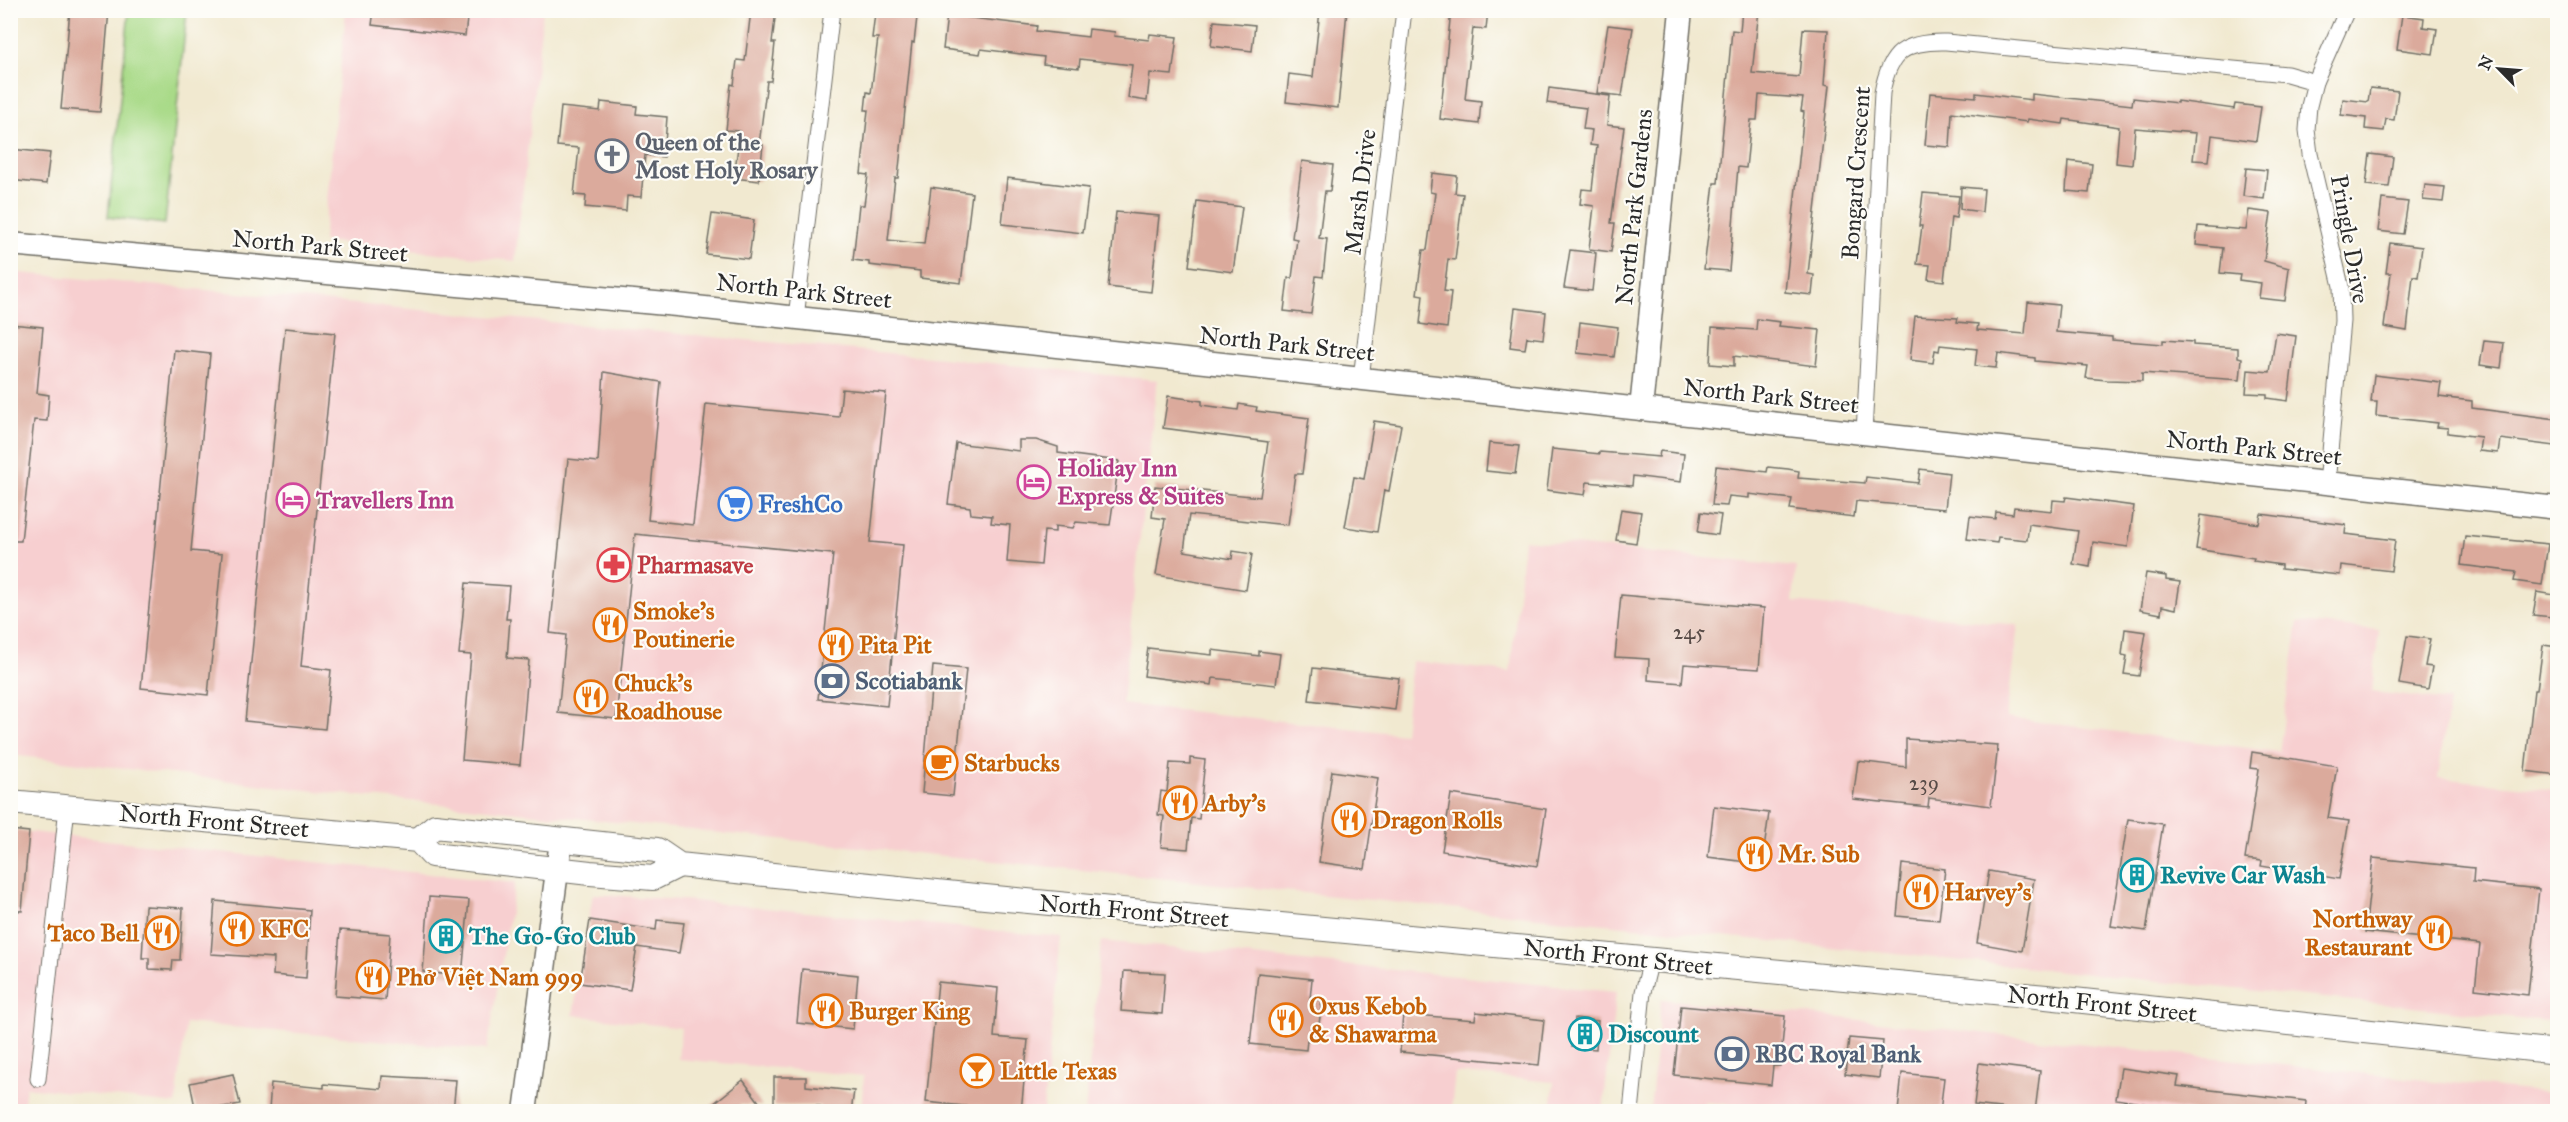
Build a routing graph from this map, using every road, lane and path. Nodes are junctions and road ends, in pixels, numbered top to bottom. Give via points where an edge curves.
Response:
1 (832, 10) edge
2 (1404, 10) edge
3 (1681, 10) edge
4 (2347, 10) edge
5 (2315, 82) junction
6 (10, 244) edge
7 (796, 318) junction
8 (1361, 379) junction
9 (1641, 409) junction
10 (1864, 433) junction
11 (2327, 484) junction
12 (2558, 508) edge
13 (10, 802) edge
14 (67, 807) junction
15 (418, 840) junction
16 (561, 841) junction
17 (679, 865) junction
18 (557, 869) junction
19 (1651, 960) junction
20 (2558, 1052) edge
21 (38, 1079) dead end
22 (525, 1112) edge
23 (1631, 1112) edge

1 - 7 street
2 - 8 street, Marsh Drive
3 - 9 street, North Park Gardens
4 - 5 street, Pringle Drive
5 - 10 street, Bongard Crescent via 2287,74 1946,42 1908,46 1885,73 1882,93
5 - 11 street, Pringle Drive via 2309,106 2309,146 2341,286 2342,321
6 - 7 street, North Park Street
7 - 8 street, North Park Street
8 - 9 street, North Park Street
9 - 10 street, North Park Street
10 - 11 street, North Park Street
11 - 12 street, North Park Street
13 - 14 main road, North Front Street
14 - 15 main road, North Front Street
14 - 21 street
15 - 16 main road, North Front Street via 435,826
15 - 18 main road, North Front Street via 432,855
16 - 17 main road, North Front Street via 657,850
16 - 18 street
17 - 18 main road, North Front Street via 653,878
17 - 19 main road, North Front Street
18 - 22 street
19 - 20 main road, North Front Street via 2046,997
19 - 23 street via 1643,992

